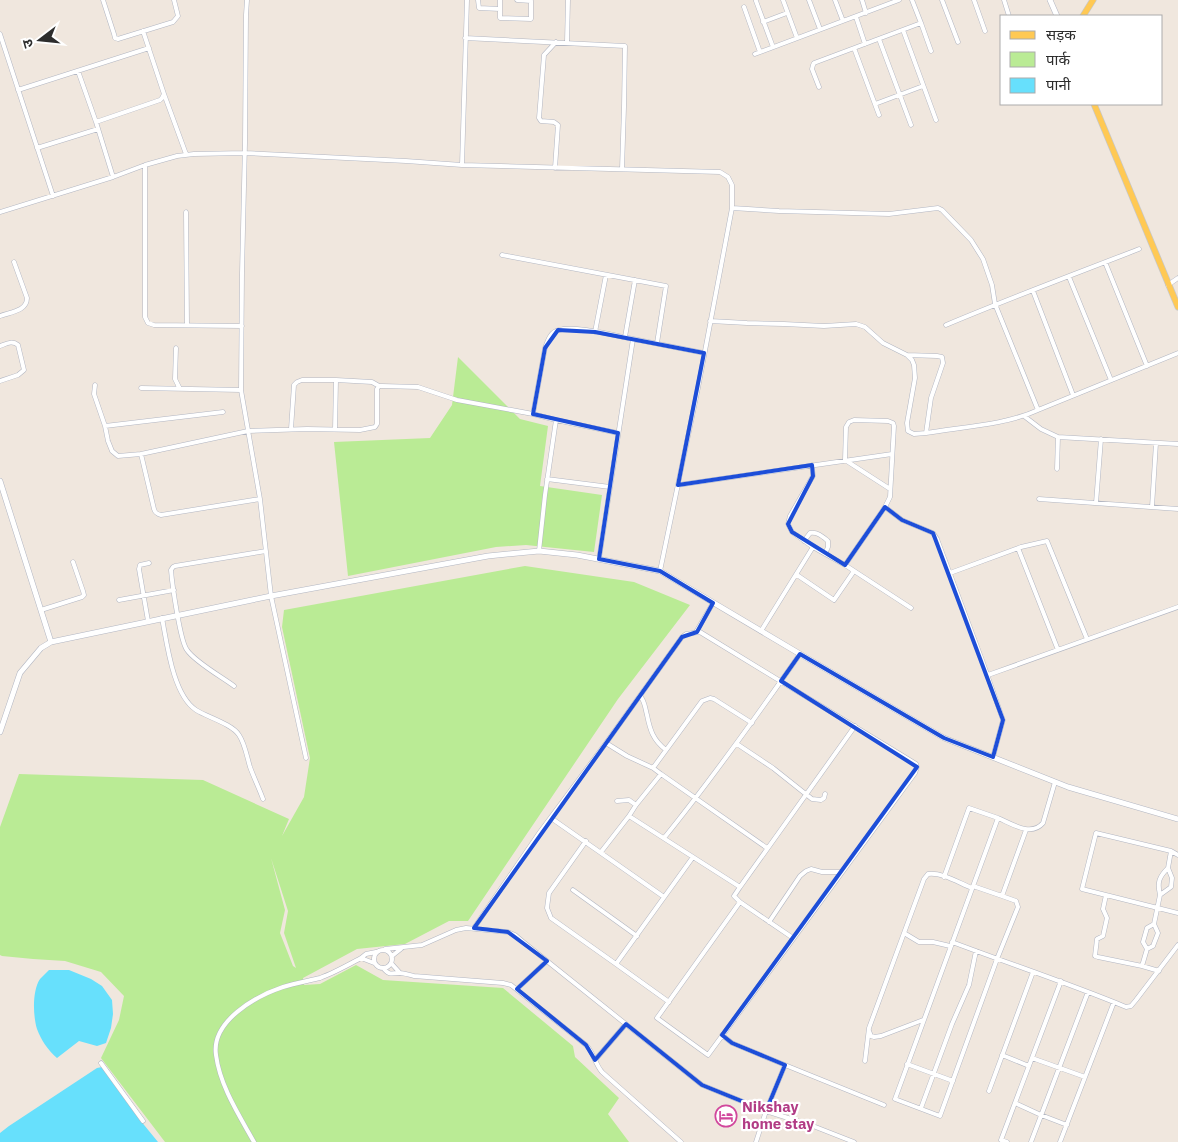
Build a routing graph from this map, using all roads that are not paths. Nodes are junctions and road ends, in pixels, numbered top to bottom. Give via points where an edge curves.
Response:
1 (103, 0) edge
2 (174, 0) edge
3 (248, 0) edge
4 (467, 0) edge
5 (478, 0) edge
6 (500, 0) edge
7 (517, 0) edge
8 (568, 0) edge
9 (782, 0) edge
10 (809, 0) edge
11 (835, 0) edge
12 (862, 0) edge
13 (900, 0) edge
14 (912, 0) edge
15 (942, 0) edge
16 (974, 0) edge
17 (1004, 0) edge
18 (1050, 0) edge
19 (1093, 0) edge
20 (756, 2) dead end
21 (744, 7) dead end
22 (467, 8) junction
23 (478, 8) junction
24 (500, 9) junction
25 (866, 12) junction
26 (787, 13) junction
27 (1010, 15) edge
28 (1057, 15) edge
29 (1085, 15) edge
30 (856, 17) junction
31 (843, 21) junction
32 (763, 22) junction
33 (921, 24) junction
34 (820, 29) junction
35 (903, 30) junction
36 (143, 31) junction
37 (985, 31) dead end
38 (0, 34) edge
39 (465, 38) junction
40 (797, 38) junction
41 (879, 39) junction
42 (556, 42) junction
43 (567, 42) junction
44 (958, 42) dead end
45 (865, 44) junction
46 (773, 47) junction
47 (149, 48) junction
48 (854, 48) junction
49 (931, 51) dead end
50 (78, 71) junction
51 (923, 86) junction
52 (819, 87) dead end
53 (18, 90) junction
54 (164, 94) junction
55 (900, 95) junction
56 (875, 104) junction
57 (1094, 105) edge
58 (880, 115) dead end
59 (936, 120) dead end
60 (96, 122) junction
61 (911, 125) dead end
62 (98, 129) junction
63 (38, 148) junction
64 (186, 154) junction
65 (245, 154) junction
66 (145, 165) junction
67 (462, 165) junction
68 (555, 168) junction
69 (622, 170) junction
70 (113, 177) junction
71 (53, 196) junction
72 (732, 208) junction
73 (0, 212) edge
74 (186, 212) dead end
75 (1139, 248) dead end
76 (502, 255) dead end
77 (14, 262) dead end
78 (1104, 262) junction
79 (606, 275) junction
80 (1069, 277) junction
81 (1178, 278) edge
82 (635, 280) junction
83 (1168, 285) junction
84 (1033, 290) junction
85 (995, 304) junction
86 (1178, 307) edge
87 (0, 316) edge
88 (710, 321) junction
89 (187, 325) junction
90 (946, 325) dead end
91 (242, 326) junction
92 (596, 332) junction
93 (625, 337) junction
94 (633, 339) junction
95 (657, 343) junction
96 (0, 346) edge
97 (176, 348) dead end
98 (704, 353) junction
99 (1178, 353) edge
100 (907, 355) junction
101 (1147, 366) junction
102 (336, 380) junction
103 (1111, 380) junction
104 (0, 381) edge
105 (95, 386) dead end
106 (379, 386) junction
107 (142, 388) dead end
108 (180, 389) junction
109 (241, 390) junction
110 (1074, 395) junction
111 (1038, 410) junction
112 (224, 412) dead end
113 (532, 414) junction
114 (1024, 416) junction
115 (556, 420) junction
116 (105, 426) junction
117 (291, 429) junction
118 (335, 430) junction
119 (248, 431) junction
120 (618, 433) junction
121 (926, 433) junction
122 (1058, 437) junction
123 (1101, 439) junction
124 (1156, 442) junction
125 (1178, 444) edge
126 (141, 454) junction
127 (892, 454) junction
128 (845, 460) junction
129 (812, 466) junction
130 (1057, 469) dead end
131 (547, 479) junction
132 (0, 481) edge
133 (678, 486) junction
134 (610, 487) junction
135 (890, 490) junction
136 (260, 499) junction
137 (1039, 499) dead end
138 (1096, 503) junction
139 (885, 507) junction
140 (1152, 507) junction
141 (1178, 508) edge
142 (804, 540) junction
143 (813, 547) junction
144 (1018, 548) junction
145 (266, 551) junction
146 (538, 551) junction
147 (825, 554) junction
148 (599, 559) junction
149 (73, 562) dead end
150 (149, 563) dead end
151 (845, 565) junction
152 (660, 570) junction
153 (854, 571) junction
154 (950, 573) junction
155 (797, 574) junction
156 (174, 590) junction
157 (143, 596) junction
158 (271, 596) junction
159 (118, 600) dead end
160 (714, 603) junction
161 (1178, 607) edge
162 (911, 608) dead end
163 (41, 610) junction
164 (178, 615) junction
165 (162, 618) junction
166 (148, 621) junction
167 (761, 631) junction
168 (696, 632) junction
169 (1087, 639) junction
170 (52, 642) junction
171 (1058, 650) junction
172 (800, 654) junction
173 (988, 675) junction
174 (781, 681) junction
175 (234, 686) dead end
176 (640, 696) junction
177 (752, 723) junction
178 (854, 726) junction
179 (0, 732) edge
180 (606, 743) junction
181 (737, 744) junction
182 (666, 750) junction
183 (993, 757) junction
184 (306, 758) dead end
185 (653, 768) junction
186 (662, 774) junction
187 (1055, 782) junction
188 (825, 794) dead end
189 (806, 795) junction
190 (697, 798) junction
191 (263, 799) dead end
192 (617, 801) dead end
193 (636, 805) junction
194 (629, 816) junction
195 (551, 818) junction
196 (998, 818) junction
197 (1178, 819) edge
198 (1026, 830) junction
199 (664, 838) junction
200 (586, 841) junction
201 (768, 848) junction
202 (1171, 851) junction
203 (601, 852) junction
204 (1178, 855) edge
205 (693, 857) junction
206 (1168, 868) junction
207 (842, 872) junction
208 (944, 877) junction
209 (740, 887) junction
210 (972, 887) junction
211 (574, 890) dead end
212 (1106, 895) junction
213 (1160, 895) junction
214 (1002, 896) junction
215 (664, 897) junction
216 (740, 902) junction
217 (1158, 908) junction
218 (1178, 913) edge
219 (769, 922) junction
220 (1154, 924) junction
221 (474, 928) junction
222 (904, 933) junction
223 (637, 936) junction
224 (793, 938) junction
225 (951, 944) junction
226 (1178, 946) edge
227 (402, 948) junction
228 (1147, 949) junction
229 (385, 950) junction
230 (976, 951) junction
231 (376, 952) junction
232 (392, 956) junction
233 (361, 958) junction
234 (997, 959) junction
235 (546, 961) junction
236 (374, 963) junction
237 (391, 963) junction
238 (616, 964) junction
239 (1142, 966) junction
240 (383, 968) junction
241 (1159, 971) junction
242 (1033, 972) junction
243 (400, 973) junction
244 (1061, 981) junction
245 (517, 990) junction
246 (1088, 992) junction
247 (669, 1002) junction
248 (1114, 1002) junction
249 (923, 1020) junction
250 (626, 1024) junction
251 (869, 1028) junction
252 (722, 1035) junction
253 (1002, 1054) junction
254 (1032, 1058) junction
255 (595, 1060) junction
256 (865, 1061) dead end
257 (101, 1063) dead end
258 (908, 1064) junction
259 (785, 1065) junction
260 (1029, 1066) junction
261 (1059, 1067) junction
262 (933, 1074) junction
263 (1085, 1077) junction
264 (953, 1081) junction
265 (988, 1091) dead end
266 (1015, 1103) junction
267 (884, 1106) dead end
268 (921, 1108) junction
269 (766, 1111) junction
270 (1041, 1115) junction
271 (143, 1121) dead end
272 (1067, 1125) junction
273 (254, 1142) edge
274 (681, 1142) edge
275 (756, 1142) edge
276 (854, 1142) edge
277 (1007, 1142) edge
278 (1031, 1142) edge
279 (1060, 1142) edge

1 - 36 street via 115,38
2 - 36 street via 176,20
3 - 65 street
4 - 22 street
5 - 23 street
6 - 24 street
7 - 24 street via 531,1 530,19 500,18
8 - 43 street
9 - 26 street
10 - 34 street
11 - 31 street
12 - 25 street
13 - 25 street
14 - 33 street
15 - 44 street
16 - 37 street
17 - 27 street
18 - 28 street
19 - 29 main road
20 - 32 street
21 - 46 street via 758,53
22 - 23 street
22 - 39 street
23 - 24 street
25 - 30 street
26 - 32 street
26 - 40 street
30 - 31 street
30 - 45 street
31 - 34 street
32 - 46 street
33 - 35 street
33 - 49 street
34 - 40 street
35 - 41 street
35 - 51 street
36 - 47 street
38 - 53 street
39 - 42 street
39 - 67 street
40 - 46 street
41 - 45 street
41 - 55 street
42 - 43 street
42 - 68 street via 544,55 540,118 558,125
43 - 69 street via 625,46
45 - 48 street
47 - 50 street
47 - 54 street
48 - 52 street via 813,65
48 - 56 street
50 - 53 street
50 - 60 street
51 - 55 street
51 - 59 street
53 - 63 street
54 - 60 street via 160,100
54 - 64 street
55 - 56 street
55 - 61 street
56 - 58 street
57 - 83 main road
60 - 62 street
62 - 63 street
62 - 70 street
63 - 71 street
64 - 65 street
64 - 66 street
65 - 67 street
65 - 91 street
66 - 70 street
66 - 89 street via 145,317 154,325
67 - 68 street
68 - 69 street
69 - 72 street via 720,172 732,185
70 - 71 street
71 - 73 street
72 - 85 street via 889,214 938,208 979,250 990,275
72 - 88 street
74 - 89 street
75 - 78 street
76 - 79 street
77 - 87 street via 27,303 20,310
78 - 80 street
78 - 101 street
79 - 82 street
79 - 92 street
80 - 84 street
80 - 103 street
81 - 83 street
82 - 93 street
82 - 95 street via 666,286
83 - 86 main road
84 - 85 street
84 - 110 street
85 - 90 street
85 - 111 street
88 - 98 street
88 - 100 street via 824,326 856,324
89 - 91 street
91 - 109 street
92 - 93 street
92 - 113 street via 558,330 548,338
93 - 94 street
94 - 95 street
94 - 120 street
95 - 98 street
96 - 104 street via 15,342 24,370
97 - 108 street via 174,379
98 - 133 street
99 - 101 street
100 - 121 street via 914,365 915,378 907,427 914,434
100 - 121 street via 940,356 943,359 931,398
101 - 103 street
102 - 106 street via 372,382
102 - 117 street via 302,380 294,385
102 - 118 street
103 - 110 street
105 - 116 street via 94,394
106 - 113 street via 418,387 457,400
106 - 118 street via 375,427
107 - 108 street
108 - 109 street
109 - 119 street
110 - 111 street
111 - 114 street
112 - 116 street
113 - 115 street
114 - 121 street
114 - 122 street
115 - 120 street
115 - 131 street
116 - 126 street via 114,453 118,456
117 - 118 street
117 - 119 street
119 - 126 street
119 - 136 street
120 - 134 street
122 - 123 street
122 - 130 street
123 - 124 street
123 - 138 street
124 - 125 street
124 - 140 street
126 - 136 street via 157,514
127 - 128 street
127 - 128 street via 893,424 851,421 846,427
127 - 135 street
128 - 129 street
128 - 135 street
129 - 133 street
129 - 142 street via 813,476 788,524 792,532
131 - 134 street
131 - 146 street
132 - 163 street
133 - 152 street
134 - 148 street
135 - 139 street
136 - 145 street
137 - 138 street
138 - 140 street
139 - 151 street
139 - 154 street via 902,520 933,533
140 - 141 street
142 - 143 street
142 - 147 street via 816,532 824,537 828,541
143 - 147 street
143 - 155 street
144 - 154 street
144 - 169 street via 1048,541
144 - 171 street
145 - 156 street via 173,567
145 - 158 street
146 - 148 street
146 - 158 street via 488,556
147 - 151 street
148 - 152 street
149 - 163 street via 84,595
150 - 157 street via 139,566
151 - 153 street
152 - 160 street
153 - 155 street via 834,600
153 - 162 street
154 - 173 street
155 - 167 street
156 - 157 street
156 - 164 street
157 - 159 street
157 - 166 street
158 - 164 street
158 - 184 street
160 - 167 street
160 - 168 street
161 - 169 street
163 - 170 street
164 - 165 street
164 - 175 street via 188,652
165 - 166 street
165 - 191 street via 177,685 195,709 238,733
166 - 170 street
167 - 172 street
168 - 174 street via 704,633
168 - 176 street via 682,637
169 - 171 street
170 - 179 street via 41,648 20,673
171 - 173 street
172 - 174 street
172 - 183 street via 944,738
173 - 183 street via 1003,720
174 - 177 street
174 - 178 street
176 - 180 street
176 - 182 street via 652,734
177 - 181 street
177 - 182 street via 714,699 705,699
178 - 189 street
178 - 207 street via 908,758 917,767
180 - 185 street
180 - 195 street
181 - 189 street
181 - 190 street
182 - 185 street
183 - 187 street
185 - 186 street
186 - 190 street
186 - 193 street
187 - 197 street
187 - 198 street via 1043,823 1036,829
188 - 189 street via 819,801
189 - 201 street
190 - 199 street
190 - 201 street
192 - 193 street via 629,800
193 - 194 street
194 - 199 street
194 - 203 street
195 - 200 street
195 - 221 street
196 - 198 street
196 - 208 street via 969,808
196 - 210 street
198 - 214 street
199 - 205 street
200 - 203 street
200 - 238 street via 549,893 547,908 552,918
201 - 209 street
202 - 204 street
202 - 206 street
202 - 212 street via 1096,833 1082,889
203 - 215 street
205 - 209 street
205 - 215 street
206 - 213 street via 1161,875
206 - 213 street via 1171,887
207 - 219 street via 806,871
207 - 224 street
208 - 210 street
208 - 222 street via 930,873 926,876
209 - 216 street via 734,896
210 - 214 street
210 - 225 street
211 - 223 street
212 - 217 street
212 - 239 street via 1103,909 1107,918 1103,936 1097,939 1095,956
213 - 217 street
214 - 234 street via 1016,901 1018,907
215 - 223 street
216 - 219 street
216 - 247 street
217 - 218 street
217 - 220 street
219 - 224 street
220 - 228 street via 1158,933 1153,946
220 - 228 street via 1147,928 1143,942
221 - 227 street via 456,930 422,946
221 - 235 street via 515,935
222 - 225 street via 919,942
222 - 251 street
223 - 238 street
224 - 252 street
225 - 230 street
225 - 249 street
226 - 241 street
227 - 229 street
227 - 232 street
228 - 239 street
229 - 231 street
229 - 232 street
230 - 234 street
230 - 262 street via 969,985
231 - 233 street
231 - 236 street
232 - 237 street
233 - 236 street
233 - 273 street via 322,977 266,994 235,1014 221,1030 215,1053 218,1065
234 - 242 street
234 - 264 street
235 - 245 street
235 - 250 street
236 - 240 street
237 - 240 street
237 - 243 street
238 - 247 street
239 - 241 street
240 - 243 street via 390,974
241 - 248 street via 1131,1006
242 - 244 street
242 - 253 street
243 - 245 street via 503,983
244 - 246 street
244 - 254 street
245 - 255 street via 586,1046
246 - 248 street
246 - 261 street
247 - 252 street via 658,1018 708,1055
248 - 263 street
249 - 251 street via 881,1036 871,1036
249 - 258 street
250 - 255 street
250 - 269 street via 702,1085
251 - 256 street
252 - 259 street via 732,1043
253 - 260 street
253 - 265 street
254 - 260 street
254 - 261 street
255 - 274 street via 602,1072
257 - 271 street
258 - 262 street
258 - 268 street via 895,1099
259 - 267 street
259 - 269 street
260 - 266 street
261 - 263 street
261 - 270 street
262 - 264 street
262 - 268 street
263 - 272 street
264 - 268 street via 940,1116
266 - 270 street
266 - 277 street via 1001,1140
269 - 275 street
269 - 276 street
270 - 272 street
270 - 278 street
272 - 279 street

